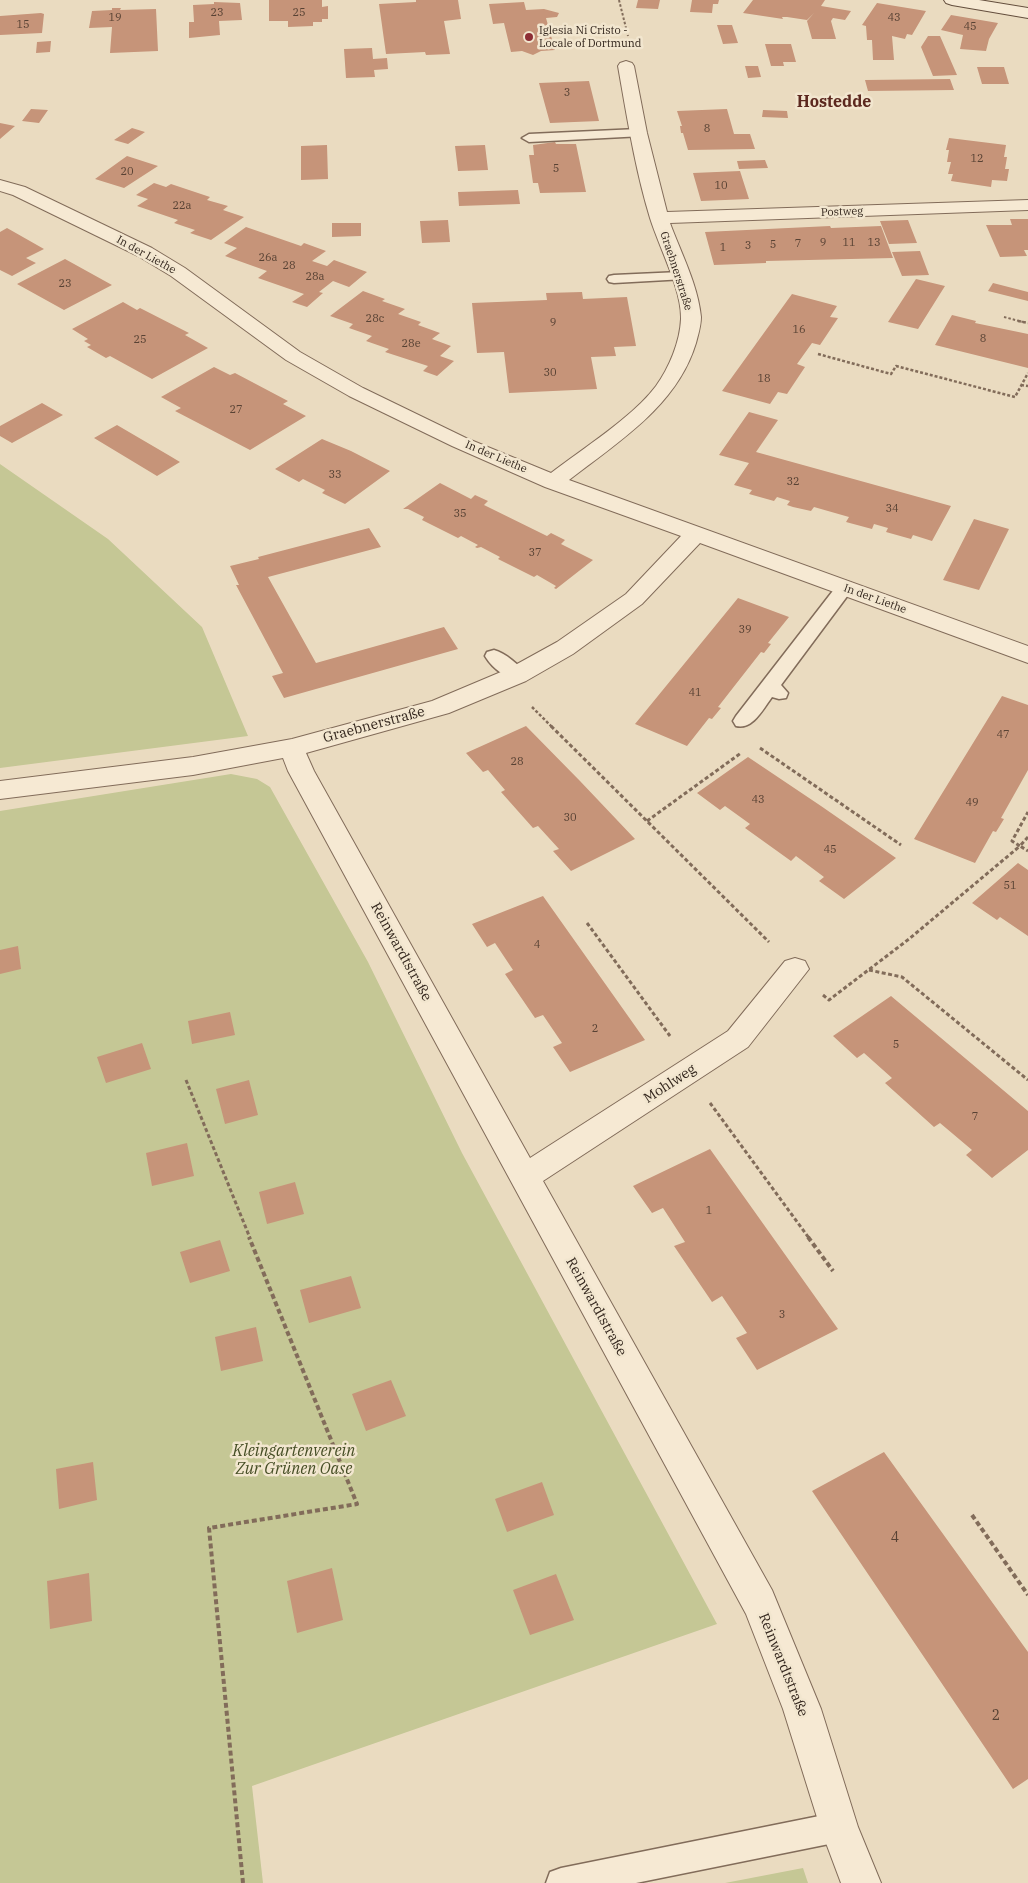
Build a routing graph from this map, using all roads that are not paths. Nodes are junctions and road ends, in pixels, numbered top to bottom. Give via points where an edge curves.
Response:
1 (952, 0) edge
2 (1028, 13) edge
3 (626, 66) dead end
4 (638, 133) junction
5 (529, 138) dead end
6 (0, 185) edge
7 (1028, 186) edge
8 (1026, 205) edge
9 (659, 218) junction
10 (680, 276) junction
11 (614, 279) dead end
12 (553, 482) junction
13 (696, 534) junction
14 (845, 587) junction
15 (1028, 655) edge
16 (494, 656) dead end
17 (511, 677) junction
18 (743, 721) road end
19 (292, 748) junction
20 (0, 790) edge
21 (795, 969) road end
22 (525, 1177) junction
23 (839, 1827) junction
24 (561, 1883) edge
25 (861, 1883) edge

1 - 2 street
3 - 4 street, Graebnerstraße
4 - 5 lane
4 - 9 street, Graebnerstraße
6 - 12 street, In der Liethe via 19,191 145,252 178,272 293,356 356,392
7 - 8 street, Postweg
8 - 9 street, Postweg
9 - 10 street, Graebnerstraße
10 - 11 lane
10 - 12 street, Graebnerstraße via 691,318 689,334 682,357 664,389 639,415
12 - 13 street, In der Liethe
13 - 14 street, In der Liethe
13 - 17 street, Graebnerstraße via 634,599 566,648
14 - 15 street, In der Liethe
14 - 18 lane via 774,690
16 - 17 lane
17 - 19 street, Graebnerstraße via 440,707
19 - 20 street, Graebnerstraße via 193,766
19 - 22 street, Reinwardtstraße via 301,771
21 - 22 street, Mohlweg via 738,1039
22 - 23 street, Reinwardtstraße via 758,1603 802,1709
23 - 24 lane
23 - 25 street, Reinwardtstraße

